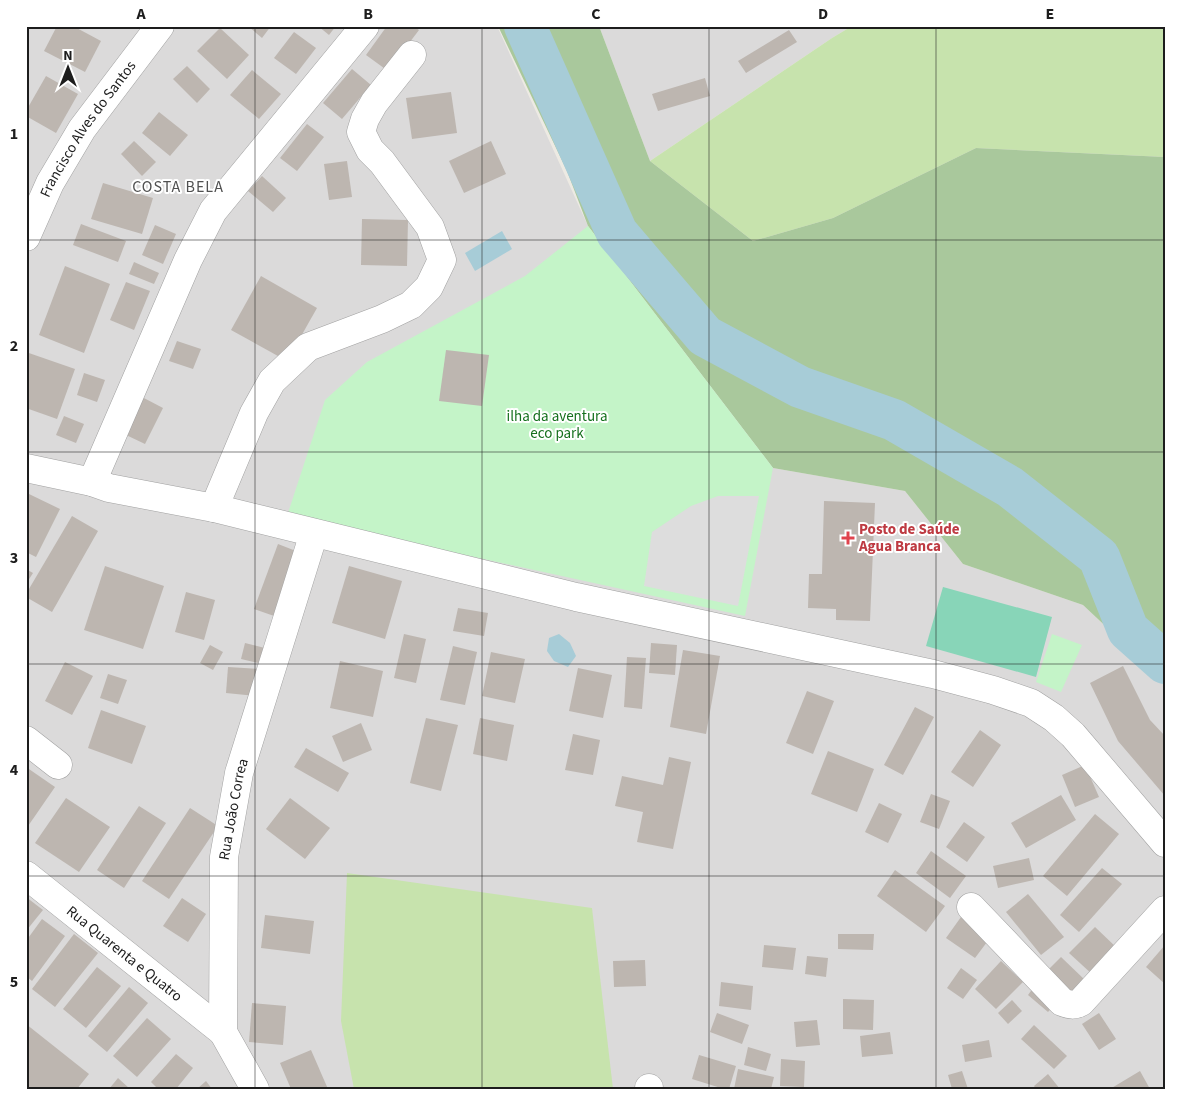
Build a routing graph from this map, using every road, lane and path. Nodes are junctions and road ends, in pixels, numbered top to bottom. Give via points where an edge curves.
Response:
1 (160, 26) edge
2 (365, 26) edge
3 (412, 55) dead end
4 (26, 237) edge
5 (26, 468) edge
6 (92, 482) junction
7 (214, 508) junction
8 (314, 533) junction
9 (26, 740) edge
10 (58, 765) dead end
11 (1165, 843) edge
12 (26, 875) edge
13 (971, 907) dead end
14 (1165, 910) edge
15 (223, 1032) junction
16 (255, 1089) edge

1 - 4 street, Francisco Alves do Santos via 82,129 50,183
2 - 6 street via 212,211
3 - 7 street via 374,103 361,132 370,150 430,227 442,260 429,287 411,305 308,347 272,381 254,413
5 - 6 street
6 - 7 street
7 - 8 street
8 - 11 street via 576,597 933,674 1031,703 1073,735
8 - 15 street, Rua João Correa via 240,773 224,857
9 - 10 street
12 - 15 street, Rua Quarenta e Quatro
13 - 14 street via 1062,1002 1069,1005 1081,1002
15 - 16 street, Rua João Correa

